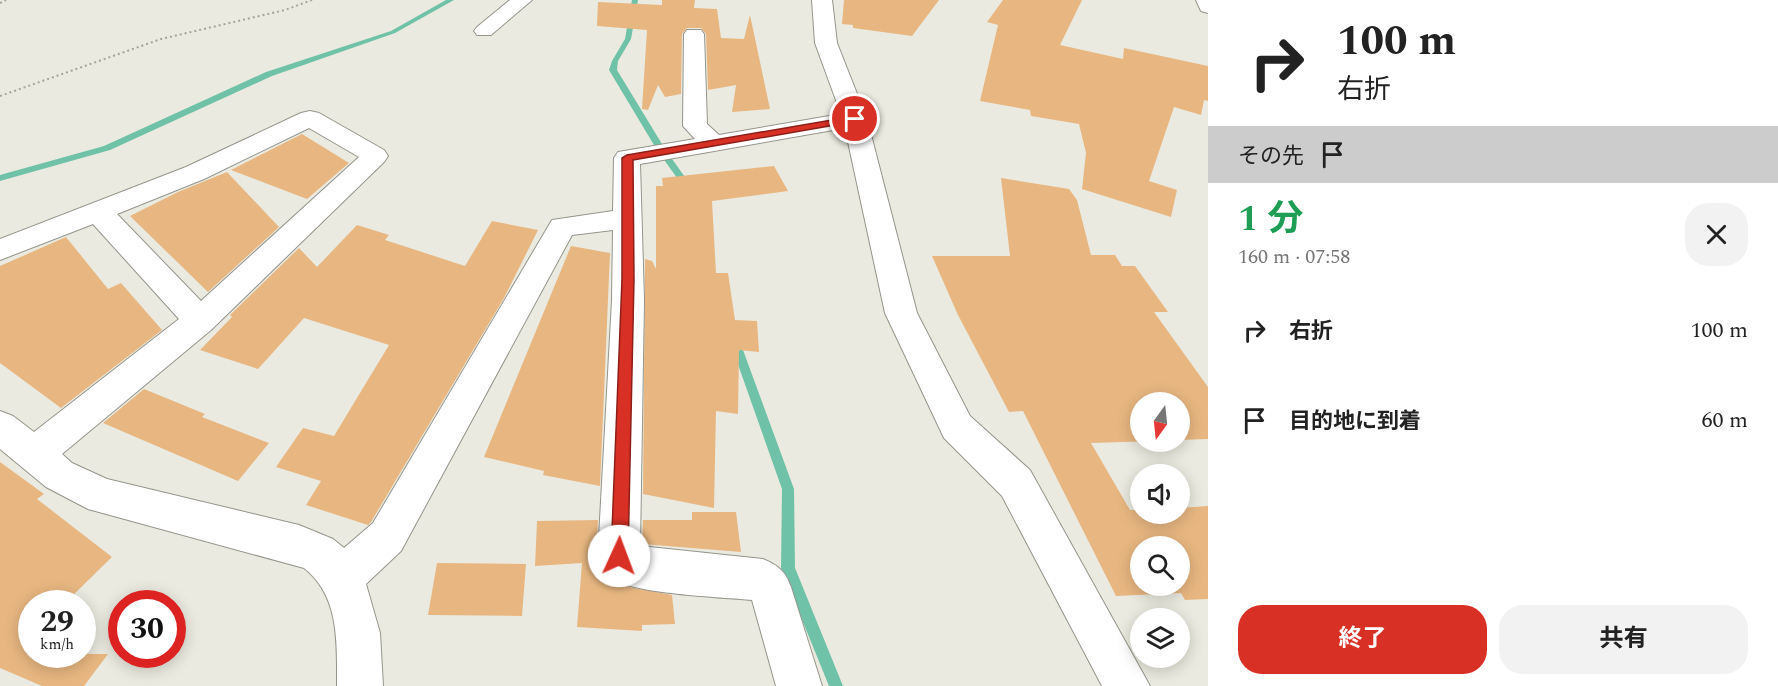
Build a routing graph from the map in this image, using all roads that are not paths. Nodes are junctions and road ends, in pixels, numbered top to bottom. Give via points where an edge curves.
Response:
1 (522, 0) edge
2 (822, 0) edge
3 (1206, 0) edge
4 (1208, 7) edge
5 (484, 31) dead end
6 (694, 34) dead end
7 (855, 119) junction
8 (714, 144) junction
9 (99, 213) junction
10 (629, 219) junction
11 (0, 250) edge
12 (200, 321) junction
13 (0, 427) edge
14 (33, 455) junction
15 (340, 579) junction
16 (360, 686) edge
17 (799, 686) edge
18 (1127, 686) edge

1 - 5 street
2 - 7 street via 826,43
3 - 4 street
6 - 8 street via 695,126
7 - 8 street
7 - 18 street via 906,324 957,427 1016,483
8 - 10 street via 627,158
9 - 11 street
9 - 12 street
9 - 12 street via 310,118 375,156
10 - 15 street via 562,227 387,537
10 - 17 street via 619,556 631,566 763,580 770,587
12 - 14 street
13 - 14 street
14 - 15 street via 59,475 102,496 299,546 320,555
15 - 16 street via 358,626

